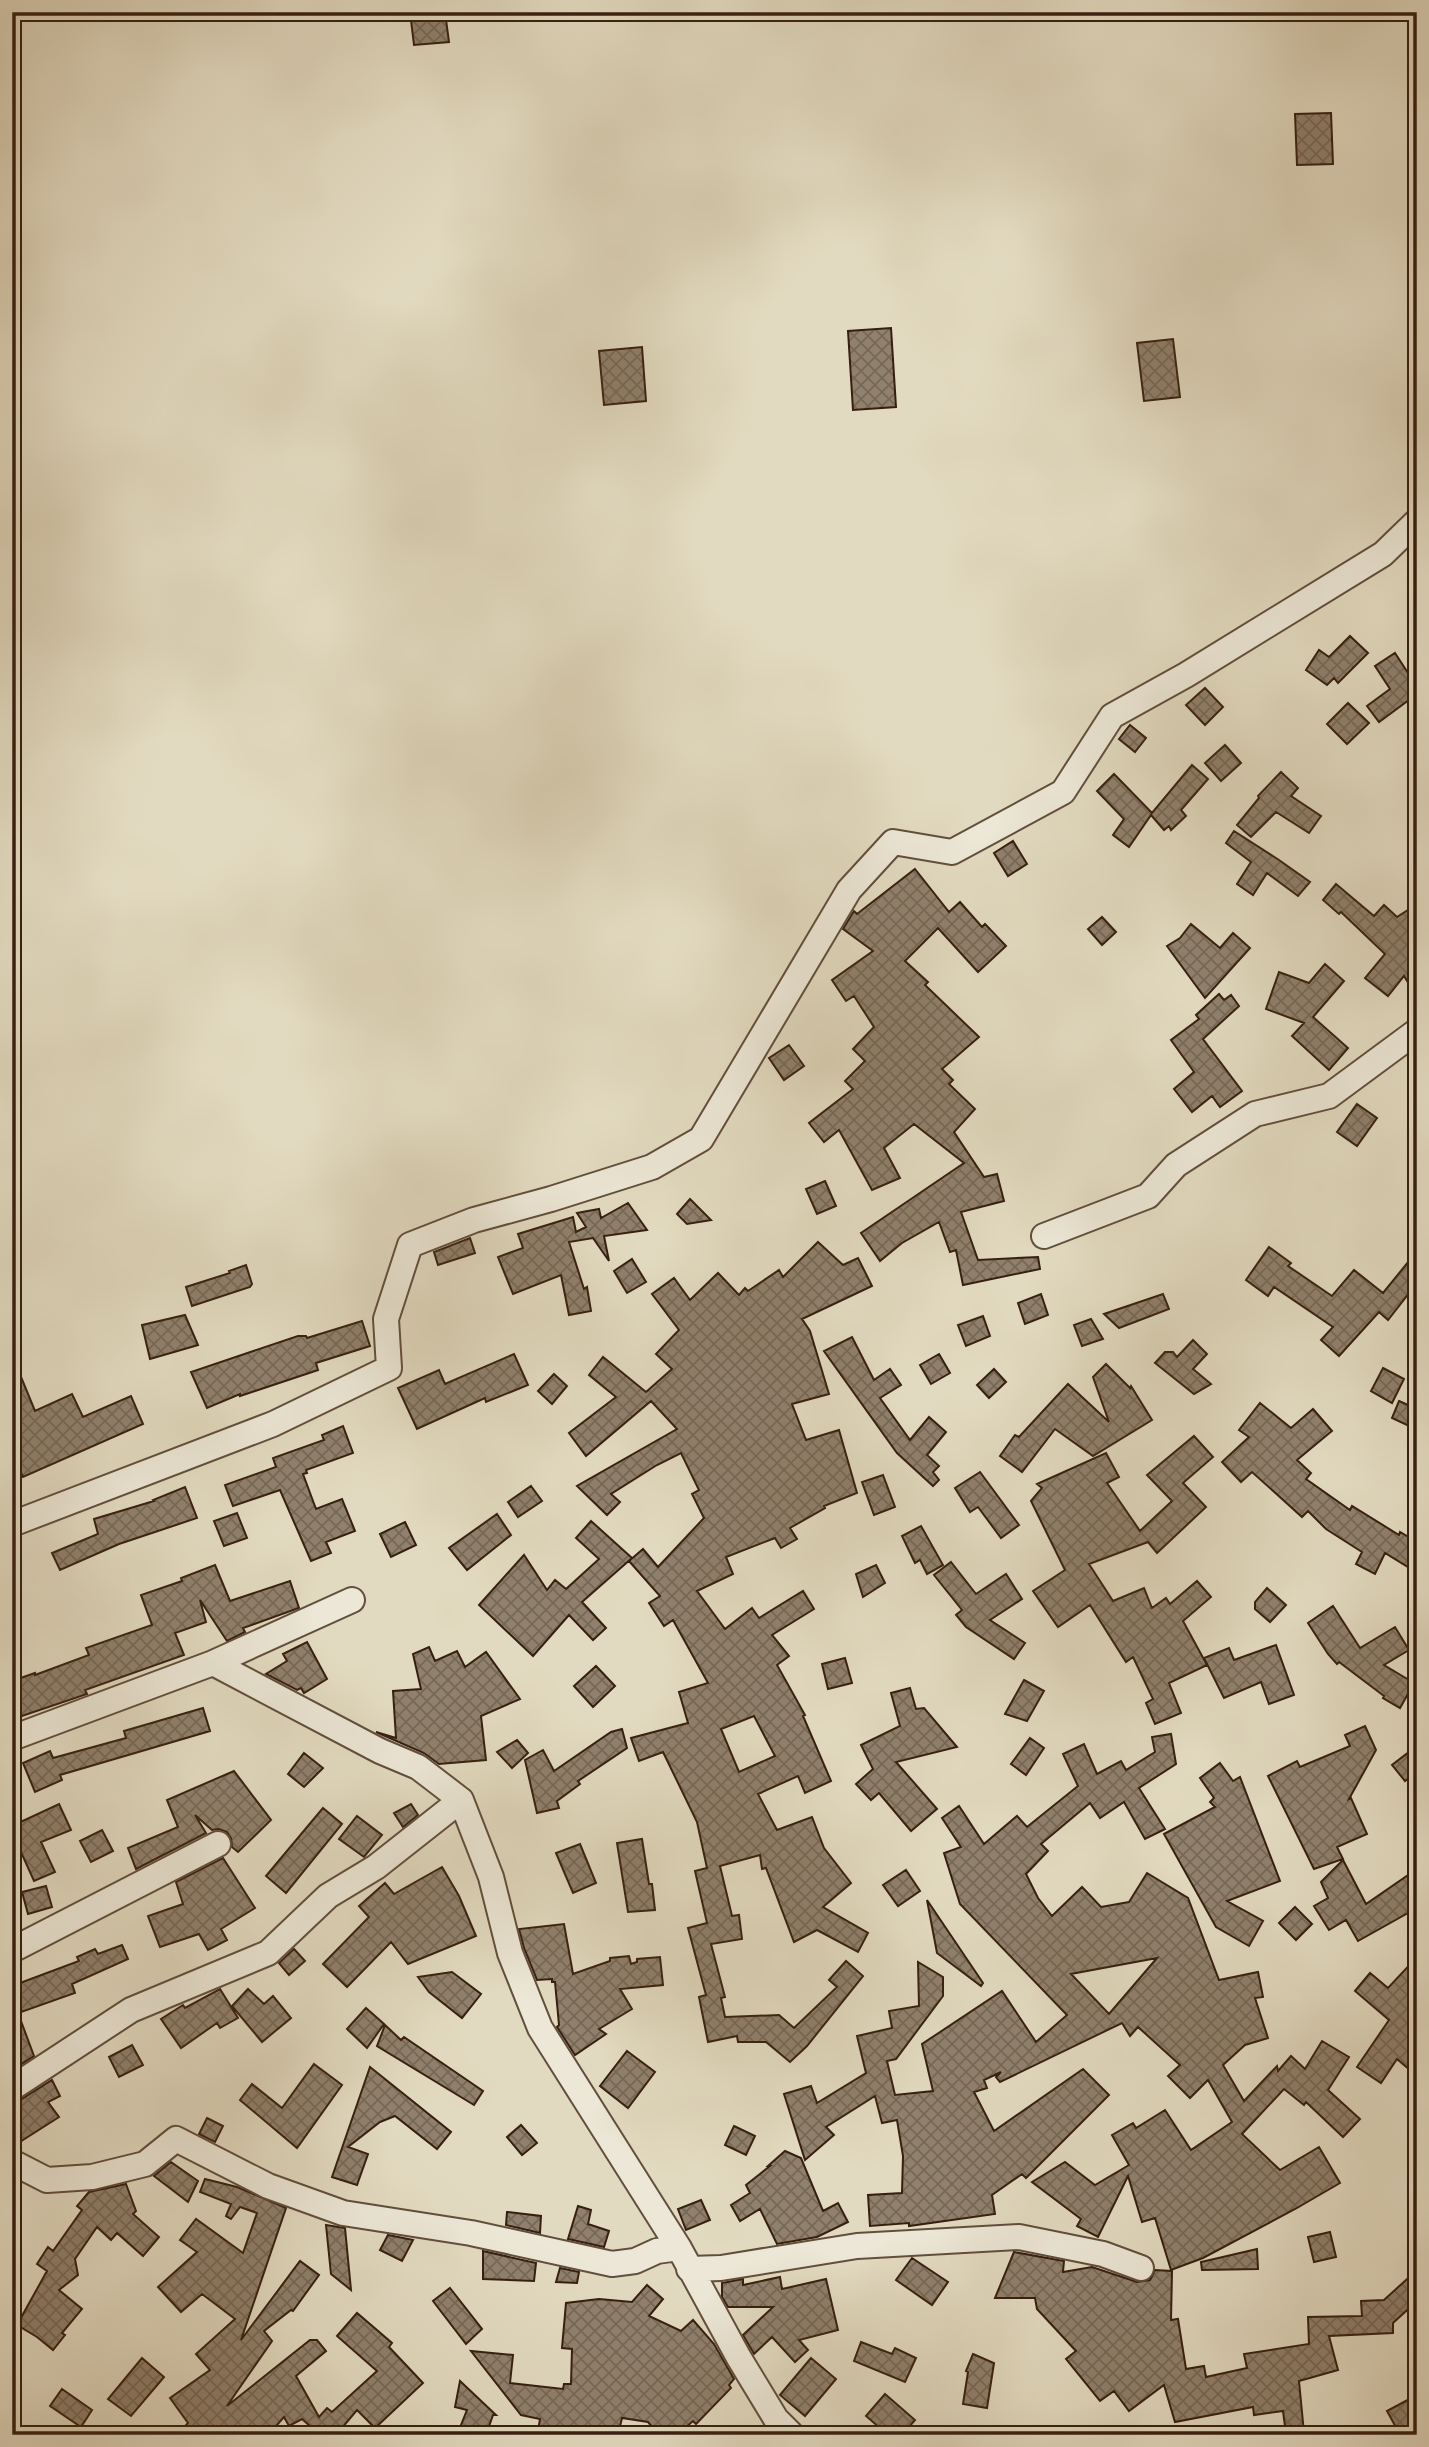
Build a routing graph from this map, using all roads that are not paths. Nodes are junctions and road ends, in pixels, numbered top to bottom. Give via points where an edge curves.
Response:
1 (1417, 521) edge
2 (1417, 1031) edge
3 (1044, 1236) dead end
4 (12, 1524) edge
5 (352, 1600) dead end
6 (213, 1663) junction
7 (12, 1738) edge
8 (461, 1800) junction
9 (218, 1844) dead end
10 (12, 1950) edge
11 (12, 2088) edge
12 (12, 2162) edge
13 (684, 2258) junction
14 (1141, 2268) dead end
15 (792, 2435) edge

1 - 4 street via 1383,554 1112,716 1063,792 952,852 893,842 849,890 701,1139 652,1167 474,1220 410,1245 386,1319 389,1368 274,1424
2 - 3 street via 1329,1096 1255,1114 1176,1165 1149,1196
5 - 6 street
6 - 7 street
6 - 8 street via 418,1767
8 - 11 street via 376,1867 328,1896 268,1953 131,2010
8 - 13 street via 491,1877 510,1953 540,2028
9 - 10 street
12 - 13 street via 47,2180 92,2177 145,2164 176,2139 268,2186 343,2213 471,2233 612,2263 635,2261 657,2251
13 - 14 street via 721,2268 857,2246 1019,2237 1103,2254
13 - 15 street via 776,2419

